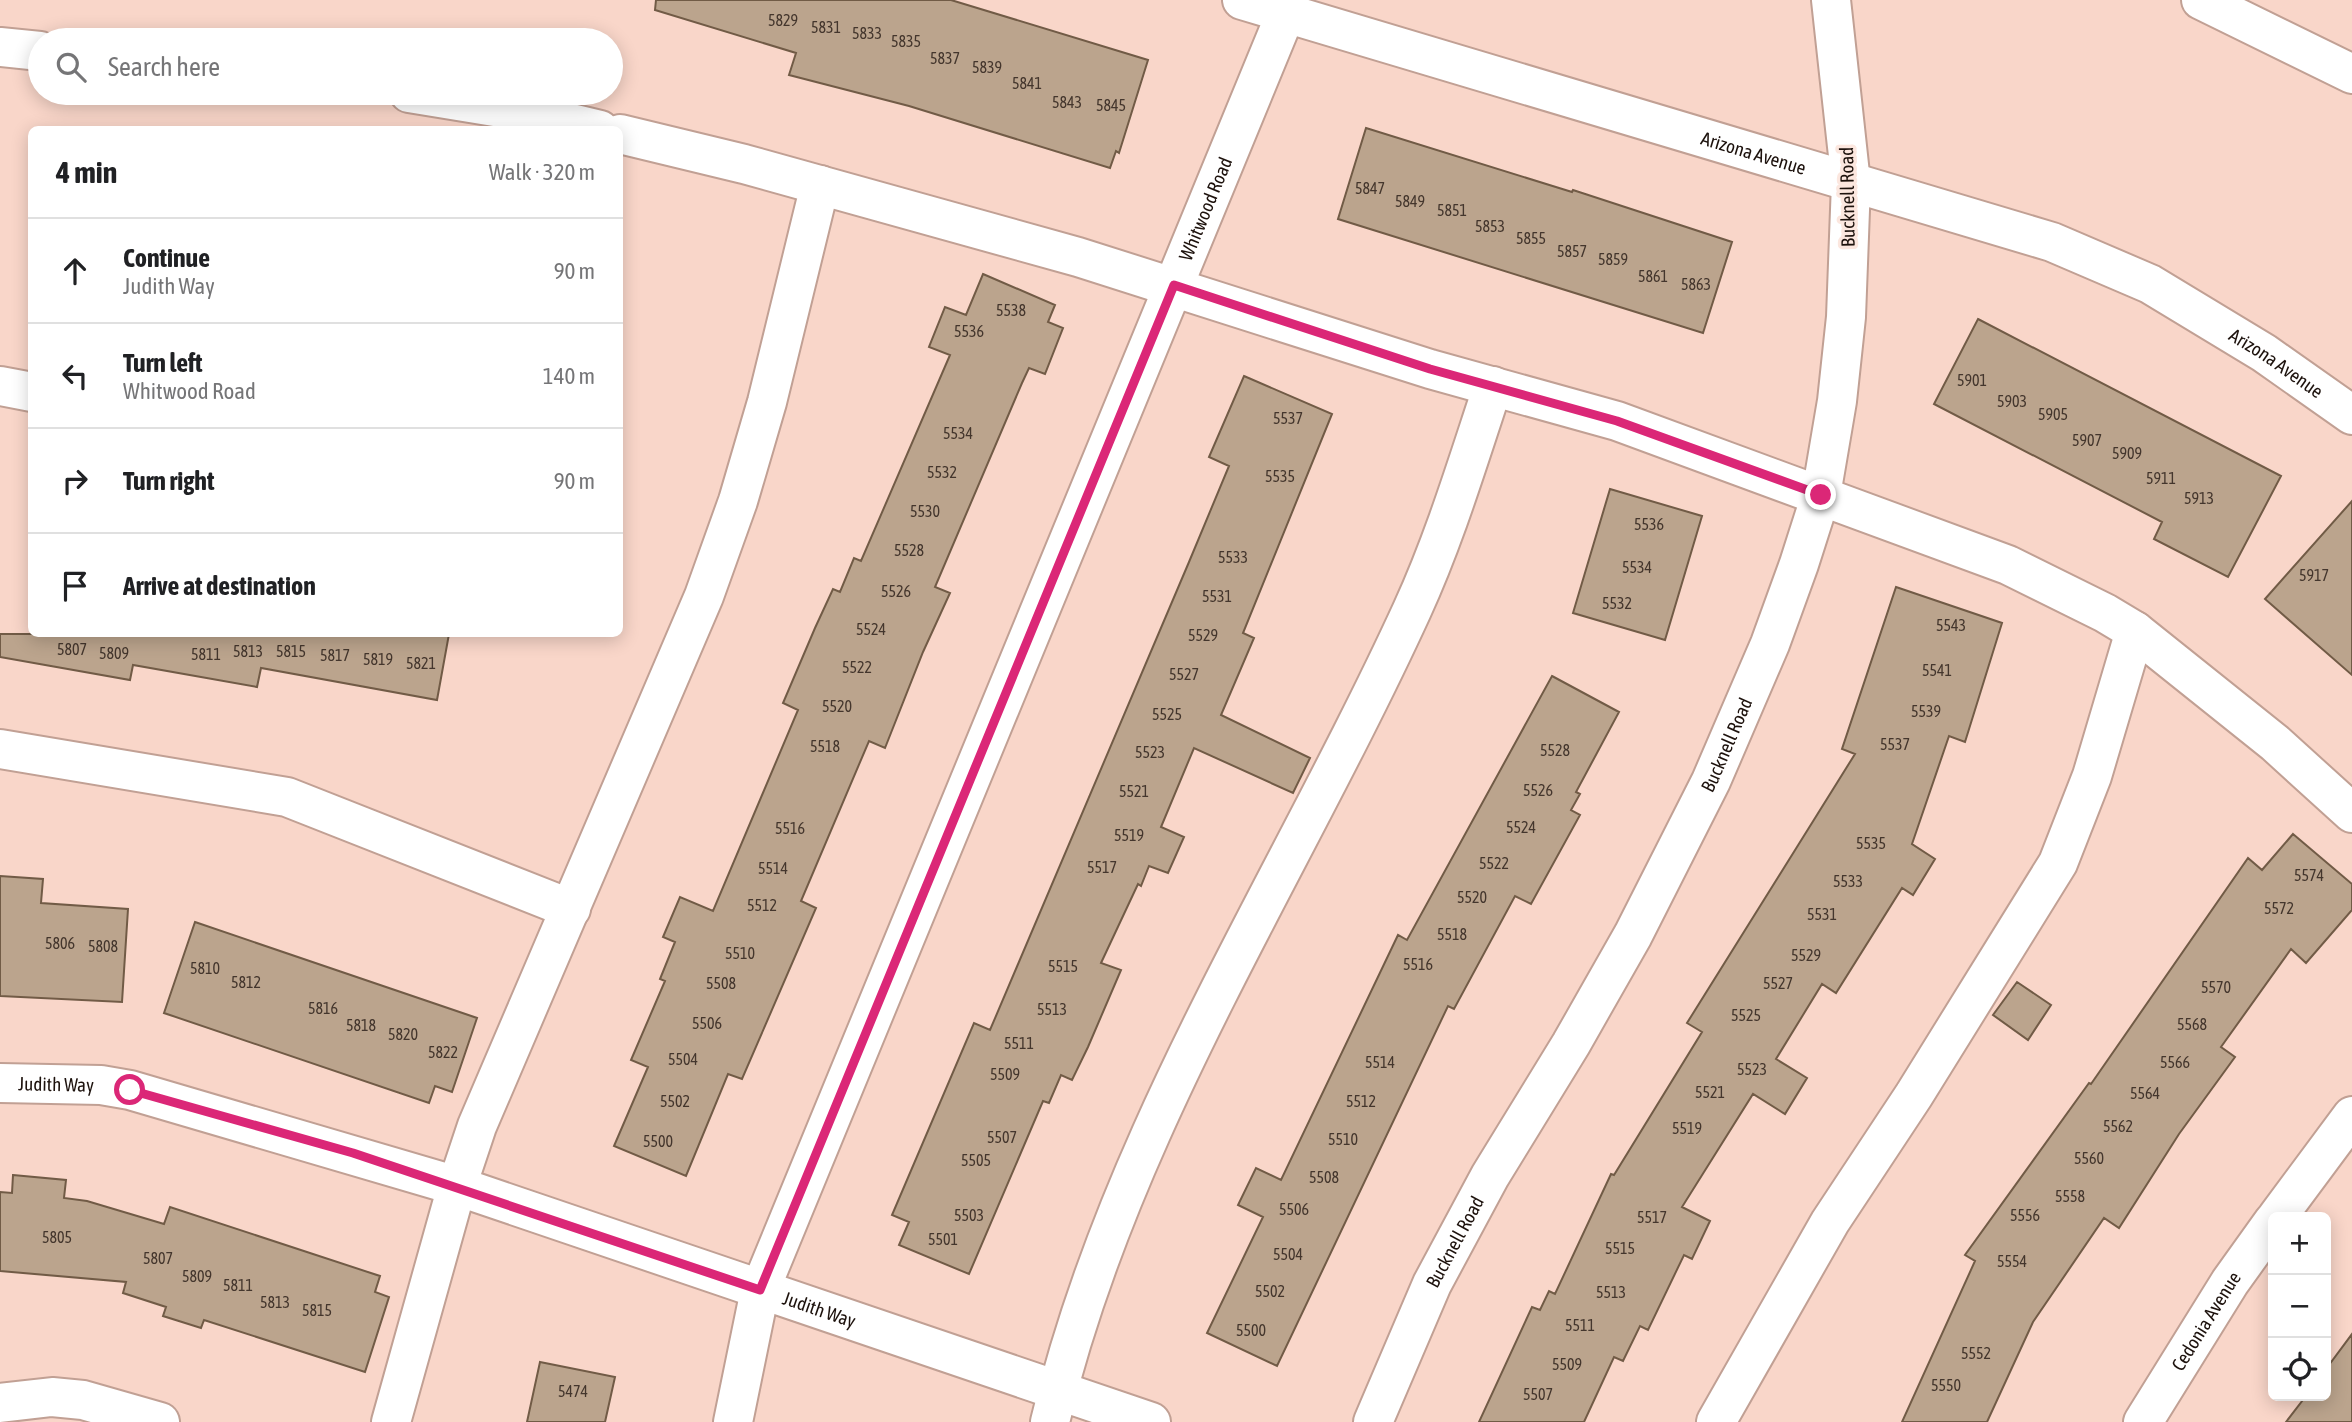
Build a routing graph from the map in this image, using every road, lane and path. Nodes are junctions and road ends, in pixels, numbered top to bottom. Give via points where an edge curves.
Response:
1 (1242, 0) edge
2 (1831, 0) edge
3 (2200, 0) edge
4 (1286, 13) junction
5 (0, 47) edge
6 (28, 50) edge
7 (2352, 75) edge
8 (482, 105) edge
9 (583, 126) edge
10 (623, 135) edge
11 (1851, 183) junction
12 (820, 185) junction
13 (1174, 285) junction
14 (0, 386) edge
15 (1493, 386) junction
16 (28, 391) edge
17 (2352, 415) edge
18 (1821, 495) junction
19 (2134, 631) junction
20 (0, 749) edge
21 (2352, 813) edge
22 (571, 909) junction
23 (0, 1083) edge
24 (2352, 1116) edge
25 (457, 1186) junction
26 (2281, 1212) edge
27 (2268, 1229) edge
28 (760, 1290) junction
29 (0, 1403) edge
30 (1054, 1406) edge
31 (160, 1422) edge
32 (391, 1422) edge
33 (733, 1422) edge
34 (1151, 1422) edge
35 (1373, 1422) edge
36 (1716, 1422) edge
37 (2143, 1422) edge

1 - 4 street, Arizona Avenue
2 - 11 street, Bucknell Road
3 - 7 street
4 - 11 street, Arizona Avenue
4 - 13 street, Whitwood Road
5 - 6 street
8 - 9 street
10 - 12 street
11 - 17 street, Arizona Avenue via 2052,243 2150,284 2264,353
11 - 18 street, Bucknell Road via 1846,317
12 - 13 street
12 - 22 street via 738,501 704,596
13 - 15 street
13 - 28 street, Whitwood Road
14 - 16 street
15 - 18 street via 1617,421
15 - 30 street via 1413,609 1149,1142 1091,1288
18 - 19 street via 2008,565
18 - 35 street, Bucknell Road via 1770,644 1711,781 1633,935 1490,1176 1439,1272
19 - 21 street via 2275,743
19 - 36 street via 2092,776 2058,863 1829,1222
20 - 22 street via 287,797
22 - 25 street via 490,1095
23 - 25 street, Judith Way via 102,1086 146,1093
24 - 26 street
25 - 28 street, Judith Way
25 - 32 street
27 - 37 street, Cedonia Avenue
28 - 30 street, Judith Way
28 - 33 street, Whitwood Road
29 - 31 street via 52,1397 83,1400
30 - 34 street, Judith Way

